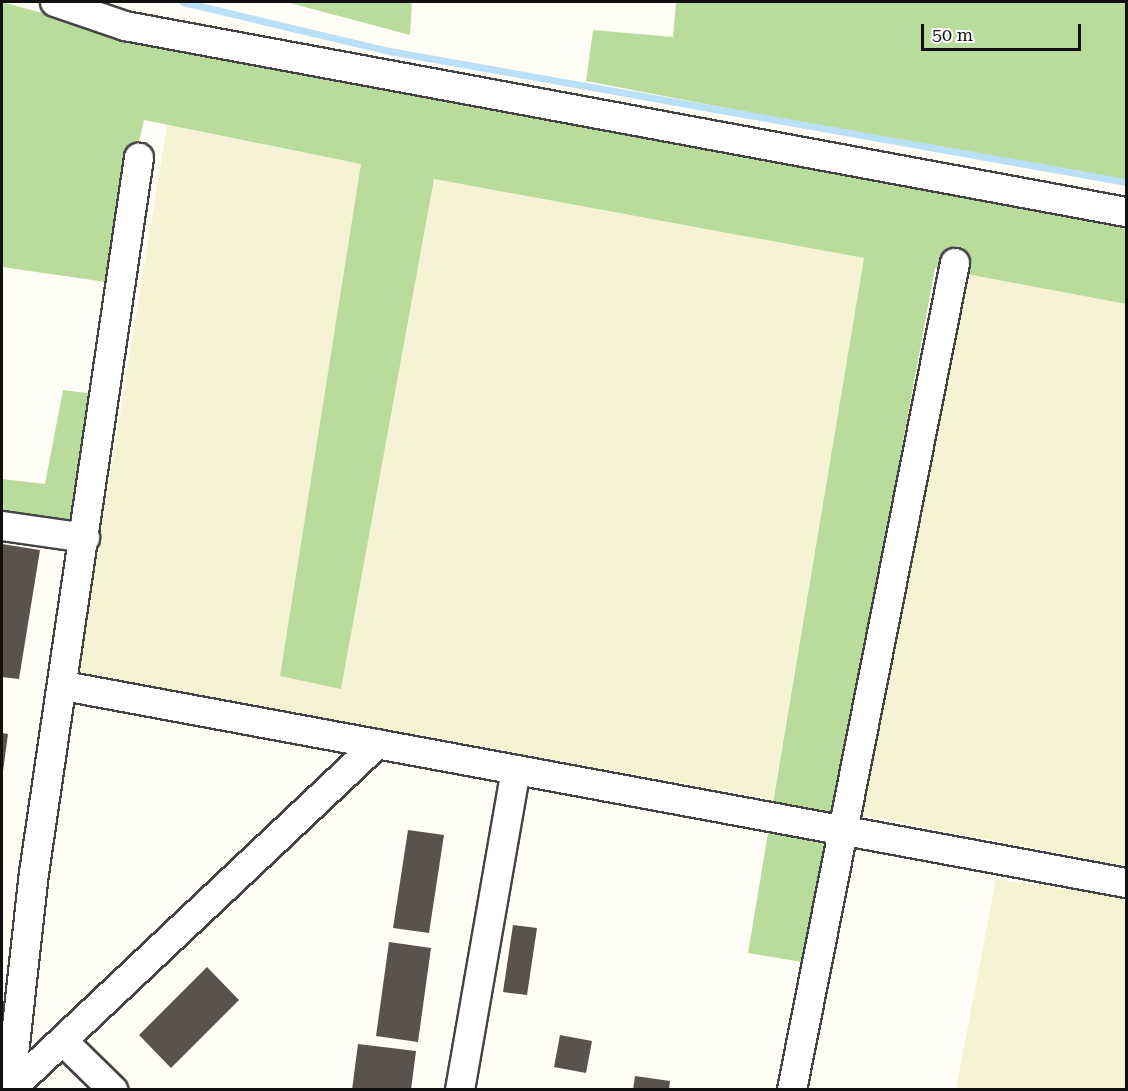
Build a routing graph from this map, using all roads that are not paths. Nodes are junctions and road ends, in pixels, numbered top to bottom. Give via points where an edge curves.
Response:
1 (55, 2) edge
2 (139, 158) dead end
3 (1126, 212) edge
4 (955, 263) dead end
5 (2, 526) edge
6 (85, 538) junction
7 (64, 686) junction
8 (377, 744) junction
9 (516, 770) junction
10 (843, 830) junction
11 (1126, 883) edge
12 (64, 1042) junction
13 (10, 1089) edge
14 (112, 1089) edge
15 (460, 1089) edge
16 (792, 1089) edge

1 - 3 street via 136,28
2 - 6 street
4 - 10 street
5 - 6 street
6 - 7 street
7 - 8 street
7 - 13 street via 34,873
8 - 9 street
8 - 12 street
9 - 10 street
9 - 15 street
10 - 11 street
10 - 16 street
12 - 13 street
12 - 14 street

